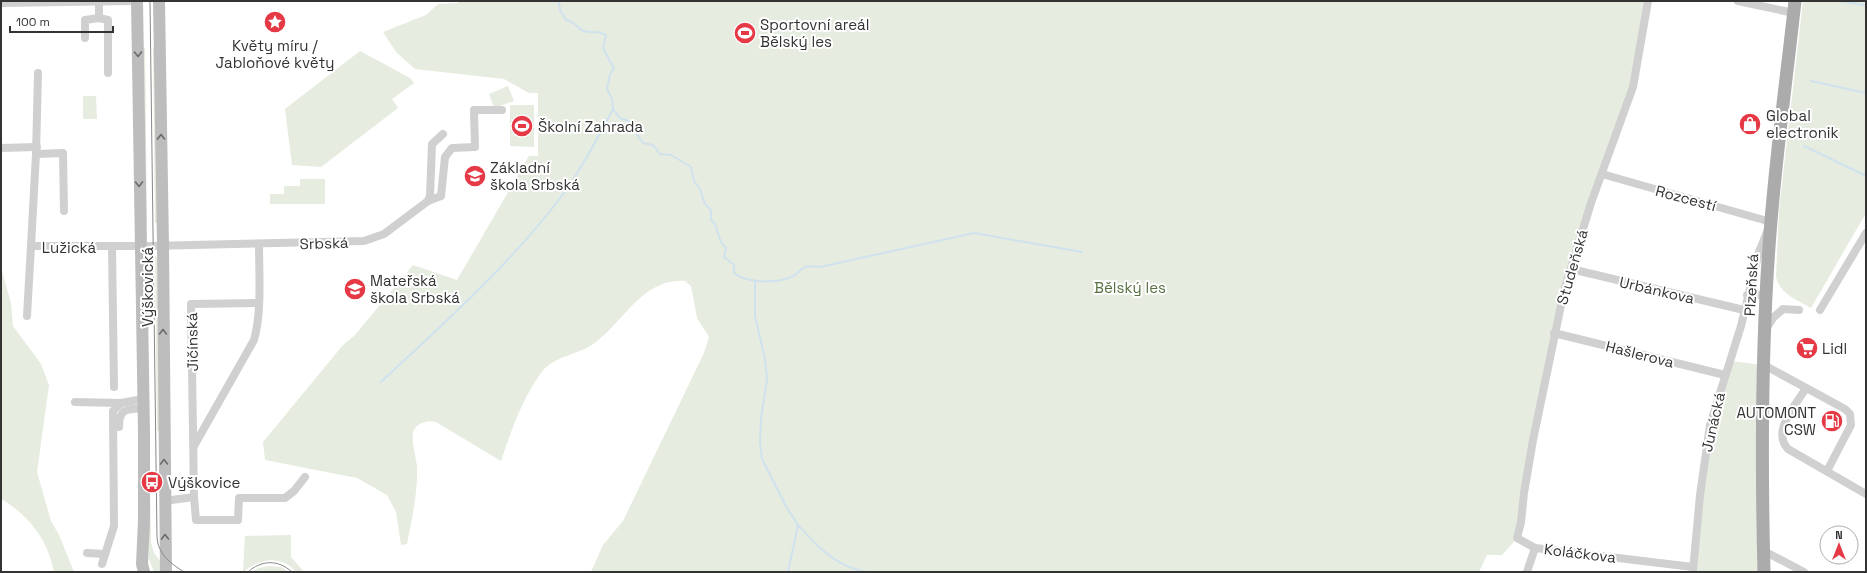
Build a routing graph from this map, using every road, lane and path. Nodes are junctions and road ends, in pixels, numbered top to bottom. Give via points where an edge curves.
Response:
1 (130, 1) edge
2 (137, 1) edge
3 (159, 1) edge
4 (1648, 1) edge
5 (1738, 1) edge
6 (99, 2) edge
7 (1, 3) edge
8 (1794, 7) edge
9 (99, 18) junction
10 (85, 38) dead end
11 (108, 72) dead end
12 (38, 73) dead end
13 (502, 110) dead end
14 (443, 134) dead end
15 (1, 148) edge
16 (36, 151) junction
17 (1602, 174) junction
18 (428, 201) junction
19 (64, 211) dead end
20 (1771, 222) junction
21 (1866, 233) edge
22 (259, 244) junction
23 (31, 246) junction
24 (145, 246) junction
25 (163, 246) junction
26 (112, 247) junction
27 (1571, 269) junction
28 (1748, 295) junction
29 (1766, 295) junction
30 (258, 303) junction
31 (1744, 310) junction
32 (1800, 310) dead end
33 (1820, 310) dead end
34 (27, 316) dead end
35 (1765, 332) junction
36 (1554, 333) junction
37 (1764, 365) junction
38 (1725, 375) junction
39 (114, 387) dead end
40 (1806, 388) junction
41 (75, 402) dead end
42 (121, 403) junction
43 (143, 404) junction
44 (119, 436) dead end
45 (194, 447) junction
46 (1827, 471) junction
47 (305, 477) dead end
48 (1866, 494) edge
49 (194, 497) junction
50 (164, 501) junction
51 (1517, 538) joint
52 (1535, 548) junction
53 (1764, 551) junction
54 (87, 553) dead end
55 (105, 554) junction
56 (102, 564) dead end
57 (1693, 569) edge
58 (144, 572) edge
59 (166, 572) edge
60 (1527, 572) edge
61 (1764, 572) edge
62 (1804, 572) edge

1 - 6 street
2 -> 24 street, Výškovická
25 -> 3 street, Výškovická
4 - 17 street, Studeňská via 1633,87
5 - 8 street
6 - 7 street
6 - 9 street
8 - 20 main road, Plzeňská
9 - 10 street via 85,20
9 - 11 street via 108,20
12 - 16 street, Lužická
13 - 18 street, Srbská via 474,110 475,147 452,148 445,157 441,196
14 - 18 street via 432,144
15 - 16 street
16 - 19 street via 63,152
16 - 23 street, Lužická
17 - 20 street, Rozcestí
17 - 27 street, Studeňská
18 - 22 street, Srbská via 384,234 364,241
20 - 28 street, Junácká via 1759,252
20 - 29 main road, Plzeňská
21 - 33 street
22 - 25 street, Srbská
22 - 30 street, Jičínská
23 - 26 street, Lužická
23 - 34 street
24 - 25 street, Srbská
24 - 26 street, Lužická
24 - 43 street, Výškovická
50 -> 25 street, Výškovická
26 - 39 street
27 - 31 street, Urbánkova
27 - 36 street, Studeňská
28 - 29 street
28 - 31 street, Junácká
29 - 35 main road, Plzeňská
30 - 45 street, Jičínská via 254,340
30 - 45 street, Jičínská via 191,304
31 - 38 street, Junácká
32 - 35 street via 1783,309 1777,313
35 - 37 main road, Plzeňská
36 - 38 street, Hašlerova
36 - 51 street, Studeňská
37 - 40 street
37 - 53 main road, Plzeňská
38 - 57 street, Junácká via 1708,435
40 - 46 street via 1783,425 1781,437 1788,449
40 - 46 street via 1846,410 1852,418 1852,425
41 - 42 street
42 - 43 street
42 - 55 street via 113,411 114,526
43 - 44 street via 122,412 119,418
43 - 58 street, Výškovická
45 - 49 street, Jičínská
46 - 48 street
47 - 49 street, Jičínská via 285,498 239,498 238,520 196,520
49 - 50 street
59 -> 50 street, Výškovická
51 - 52 street, Koláčkova
52 - 57 street, Koláčkova
52 - 60 street
53 - 61 main road, Plzeňská
53 - 62 street
54 - 55 street
55 - 56 street

